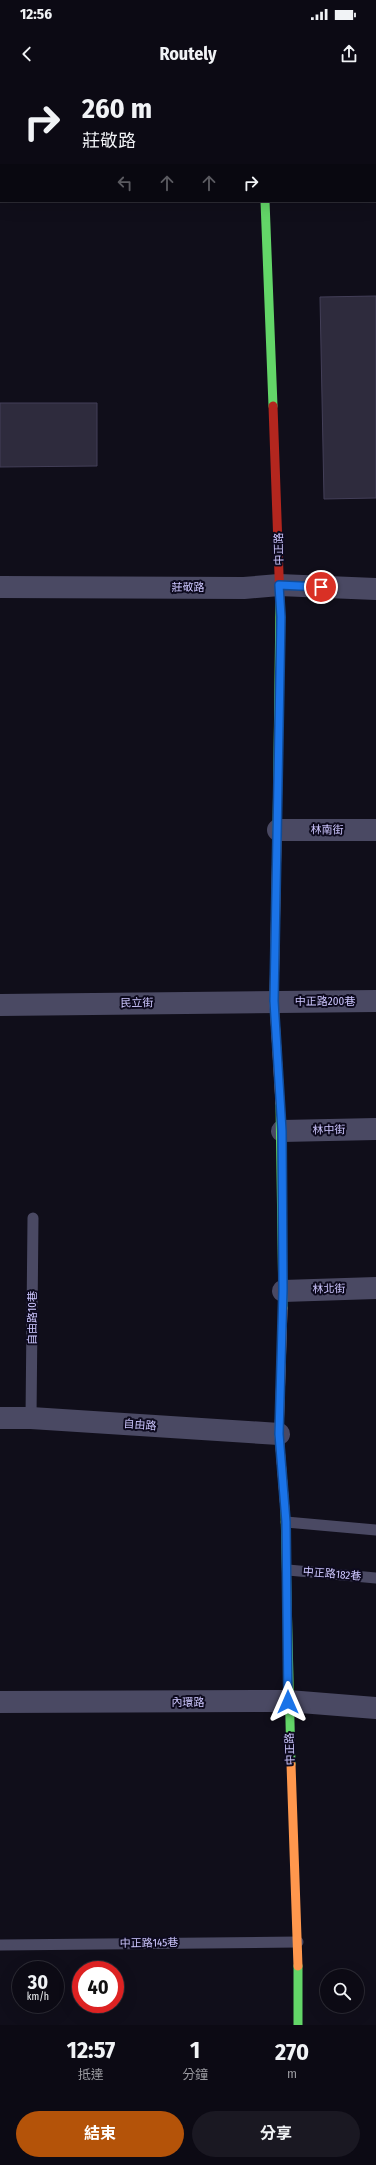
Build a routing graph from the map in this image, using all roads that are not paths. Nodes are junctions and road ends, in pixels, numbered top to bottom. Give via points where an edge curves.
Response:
1 (265, 202) edge
2 (279, 585) junction
3 (0, 587) edge
4 (376, 589) edge
5 (278, 830) junction
6 (376, 830) edge
7 (274, 1001) junction
8 (376, 1001) edge
9 (0, 1005) edge
10 (376, 1129) edge
11 (282, 1131) junction
12 (33, 1218) dead end
13 (376, 1288) edge
14 (283, 1290) junction
15 (0, 1418) edge
16 (31, 1418) junction
17 (279, 1434) junction
18 (286, 1522) junction
19 (376, 1530) edge
20 (288, 1570) junction
21 (376, 1578) edge
22 (0, 1702) edge
23 (288, 1702) junction
24 (376, 1708) edge
25 (298, 1942) junction
26 (0, 1945) edge
27 (298, 2025) edge

1 - 2 street, 中正路
2 - 3 street, 莊敬路 via 244,588
2 - 4 street, 莊敬路
2 - 5 street, 中正路 via 281,617
5 - 6 street, 林南街
5 - 7 street, 中正路
7 - 8 street, 中正路200巷
7 - 9 street, 民立街
7 - 11 street, 中正路
10 - 11 street, 林中街
11 - 14 street, 中正路
12 - 16 lane, 自由路10巷
13 - 14 street, 林北街
14 - 17 street, 中正路
15 - 16 street, 自由路
16 - 17 street, 自由路
17 - 18 street, 中正路
18 - 19 lane
18 - 20 street, 中正路
20 - 21 lane, 中正路182巷
20 - 23 street, 中正路
22 - 23 street, 內環路
23 - 24 street, 內環路
23 - 25 street, 中正路
25 - 26 lane, 中正路145巷
25 - 27 street, 中正路

